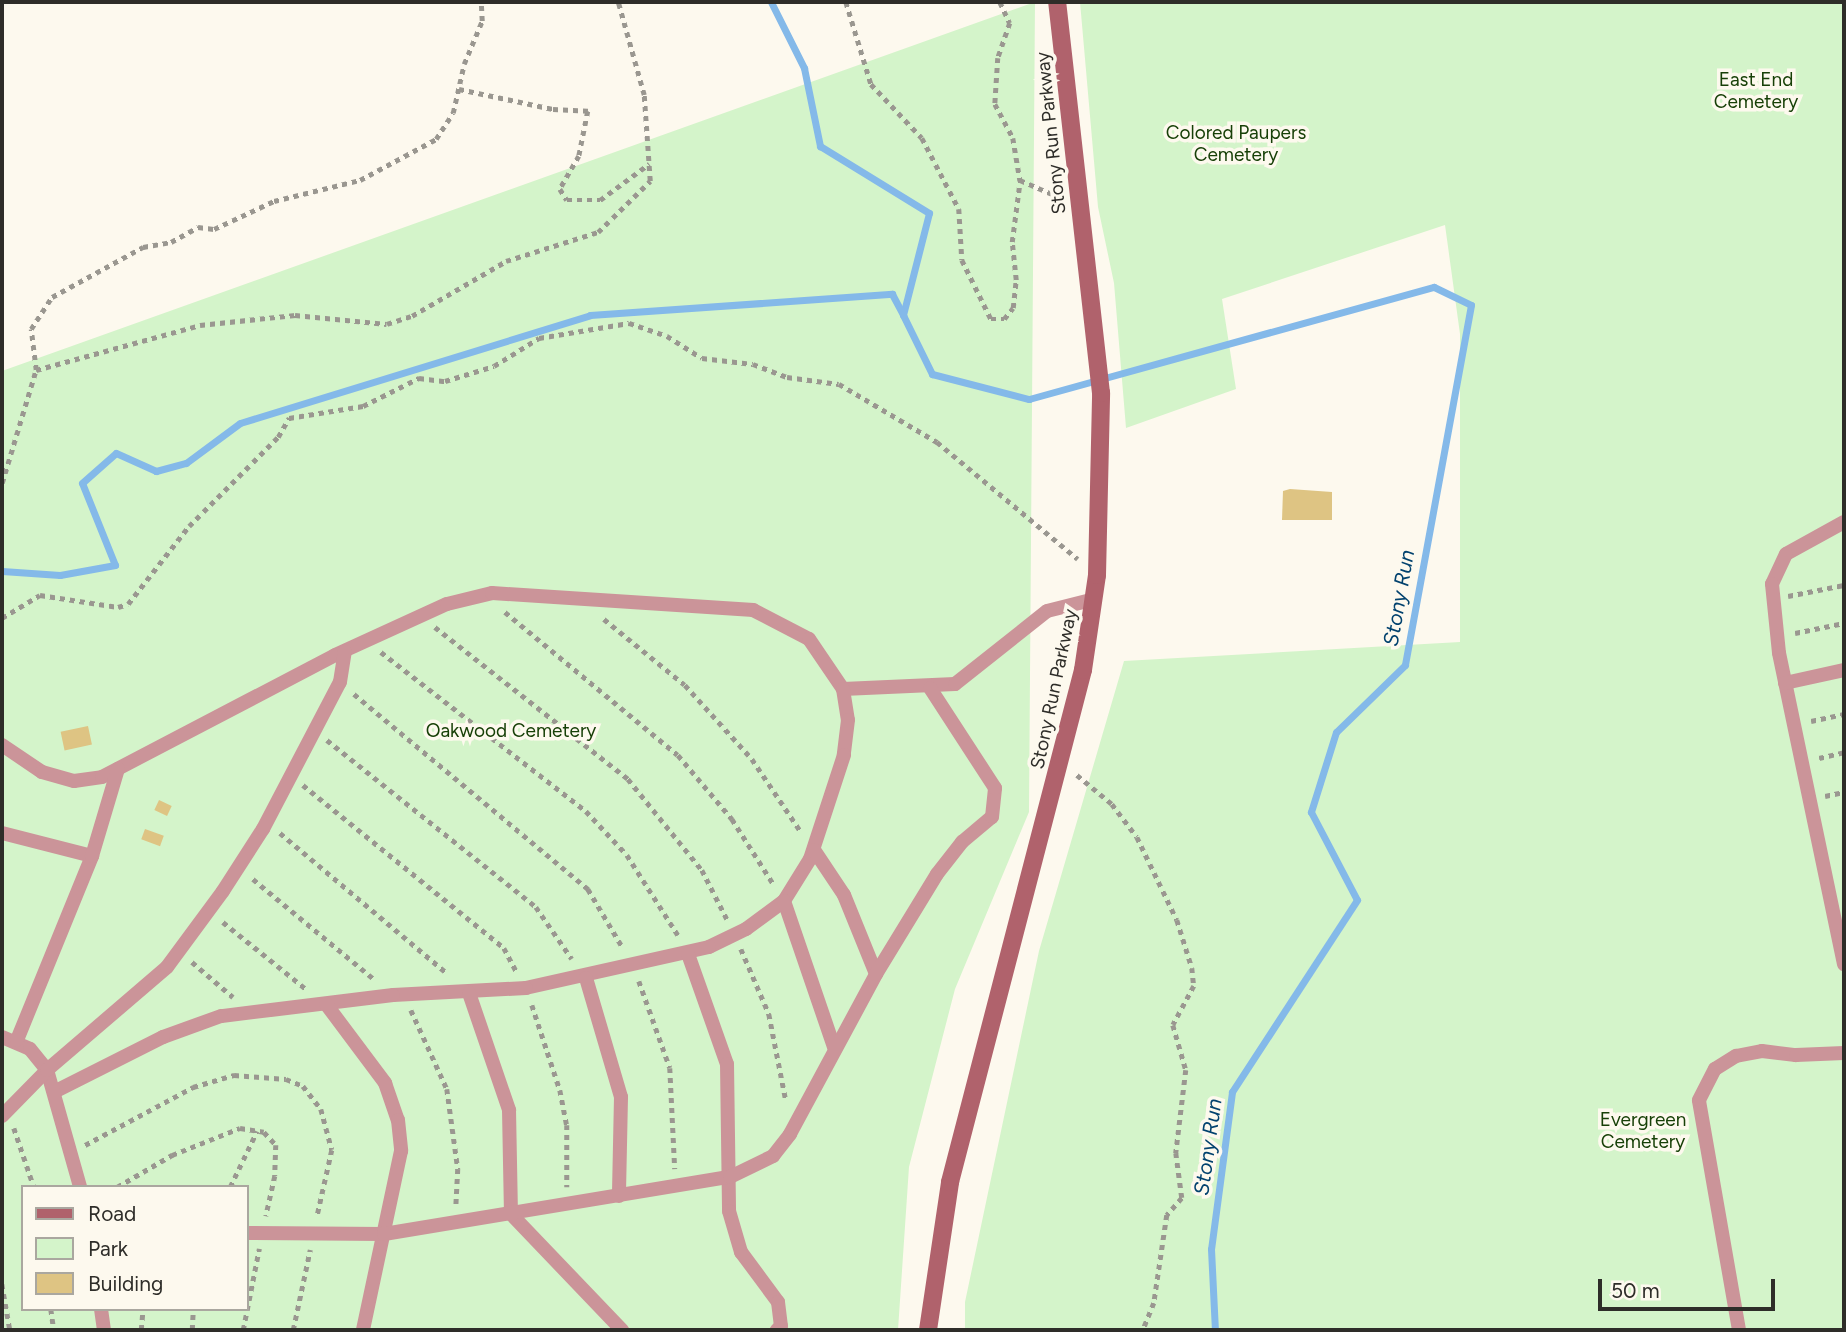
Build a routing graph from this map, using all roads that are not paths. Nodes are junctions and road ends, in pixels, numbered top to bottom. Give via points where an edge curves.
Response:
1 (1057, 2) edge
2 (1844, 522) edge
3 (1095, 599) junction
4 (345, 651) junction
5 (1844, 670) edge
6 (1785, 683) junction
7 (930, 688) junction
8 (843, 689) junction
9 (2, 745) edge
10 (118, 769) junction
11 (2, 834) edge
12 (814, 850) junction
13 (92, 856) junction
14 (784, 901) junction
15 (688, 954) junction
16 (1844, 964) edge
17 (876, 974) junction
18 (586, 978) junction
19 (469, 993) junction
20 (326, 1004) junction
21 (2, 1037) edge
22 (18, 1040) junction
23 (834, 1047) junction
24 (1844, 1053) edge
25 (47, 1070) junction
26 (56, 1091) junction
27 (5, 1113) edge
28 (730, 1177) junction
29 (80, 1185) edge
30 (618, 1196) junction
31 (511, 1214) junction
32 (254, 1234) edge
33 (384, 1234) junction
34 (101, 1311) edge
35 (104, 1330) edge
36 (363, 1330) edge
37 (622, 1330) edge
38 (777, 1330) edge
39 (928, 1330) edge
40 (1740, 1330) edge

1 - 3 street, Stony Run Parkway via 1101,393
2 - 6 lane via 1786,554 1776,569 1774,599
3 - 7 lane via 1047,611 976,672 955,684
3 - 39 street, Stony Run Parkway via 1083,670 950,1182
4 - 8 lane via 421,616 484,595 753,610 809,639
4 - 10 lane
4 - 25 lane via 340,682 292,776 209,910 178,951 110,1019
5 - 6 lane
6 - 16 lane
7 - 8 lane
7 - 17 lane via 995,788 992,817 962,842 937,874
8 - 12 lane via 848,720 844,755
9 - 10 lane via 42,772 74,781
10 - 13 lane
11 - 13 lane
12 - 14 lane
12 - 17 lane via 844,895
13 - 22 lane
14 - 15 lane via 735,934
14 - 23 lane
15 - 18 lane
15 - 28 lane via 727,1064
17 - 23 lane
18 - 19 lane
18 - 30 lane via 621,1097
19 - 20 lane via 393,995
19 - 31 lane via 509,1110
20 - 26 lane via 221,1016 163,1037
20 - 33 lane via 385,1083 398,1120 401,1152
21 - 22 lane
22 - 25 lane
23 - 28 lane via 790,1134 773,1156
24 - 40 lane via 1762,1051 1736,1056 1715,1069 1699,1100
25 - 26 lane
25 - 27 lane
26 - 29 lane
28 - 30 lane
28 - 38 lane via 729,1211 741,1252 778,1302 781,1326
30 - 31 lane
31 - 33 lane
31 - 37 lane
32 - 33 lane
33 - 36 lane
34 - 35 lane

